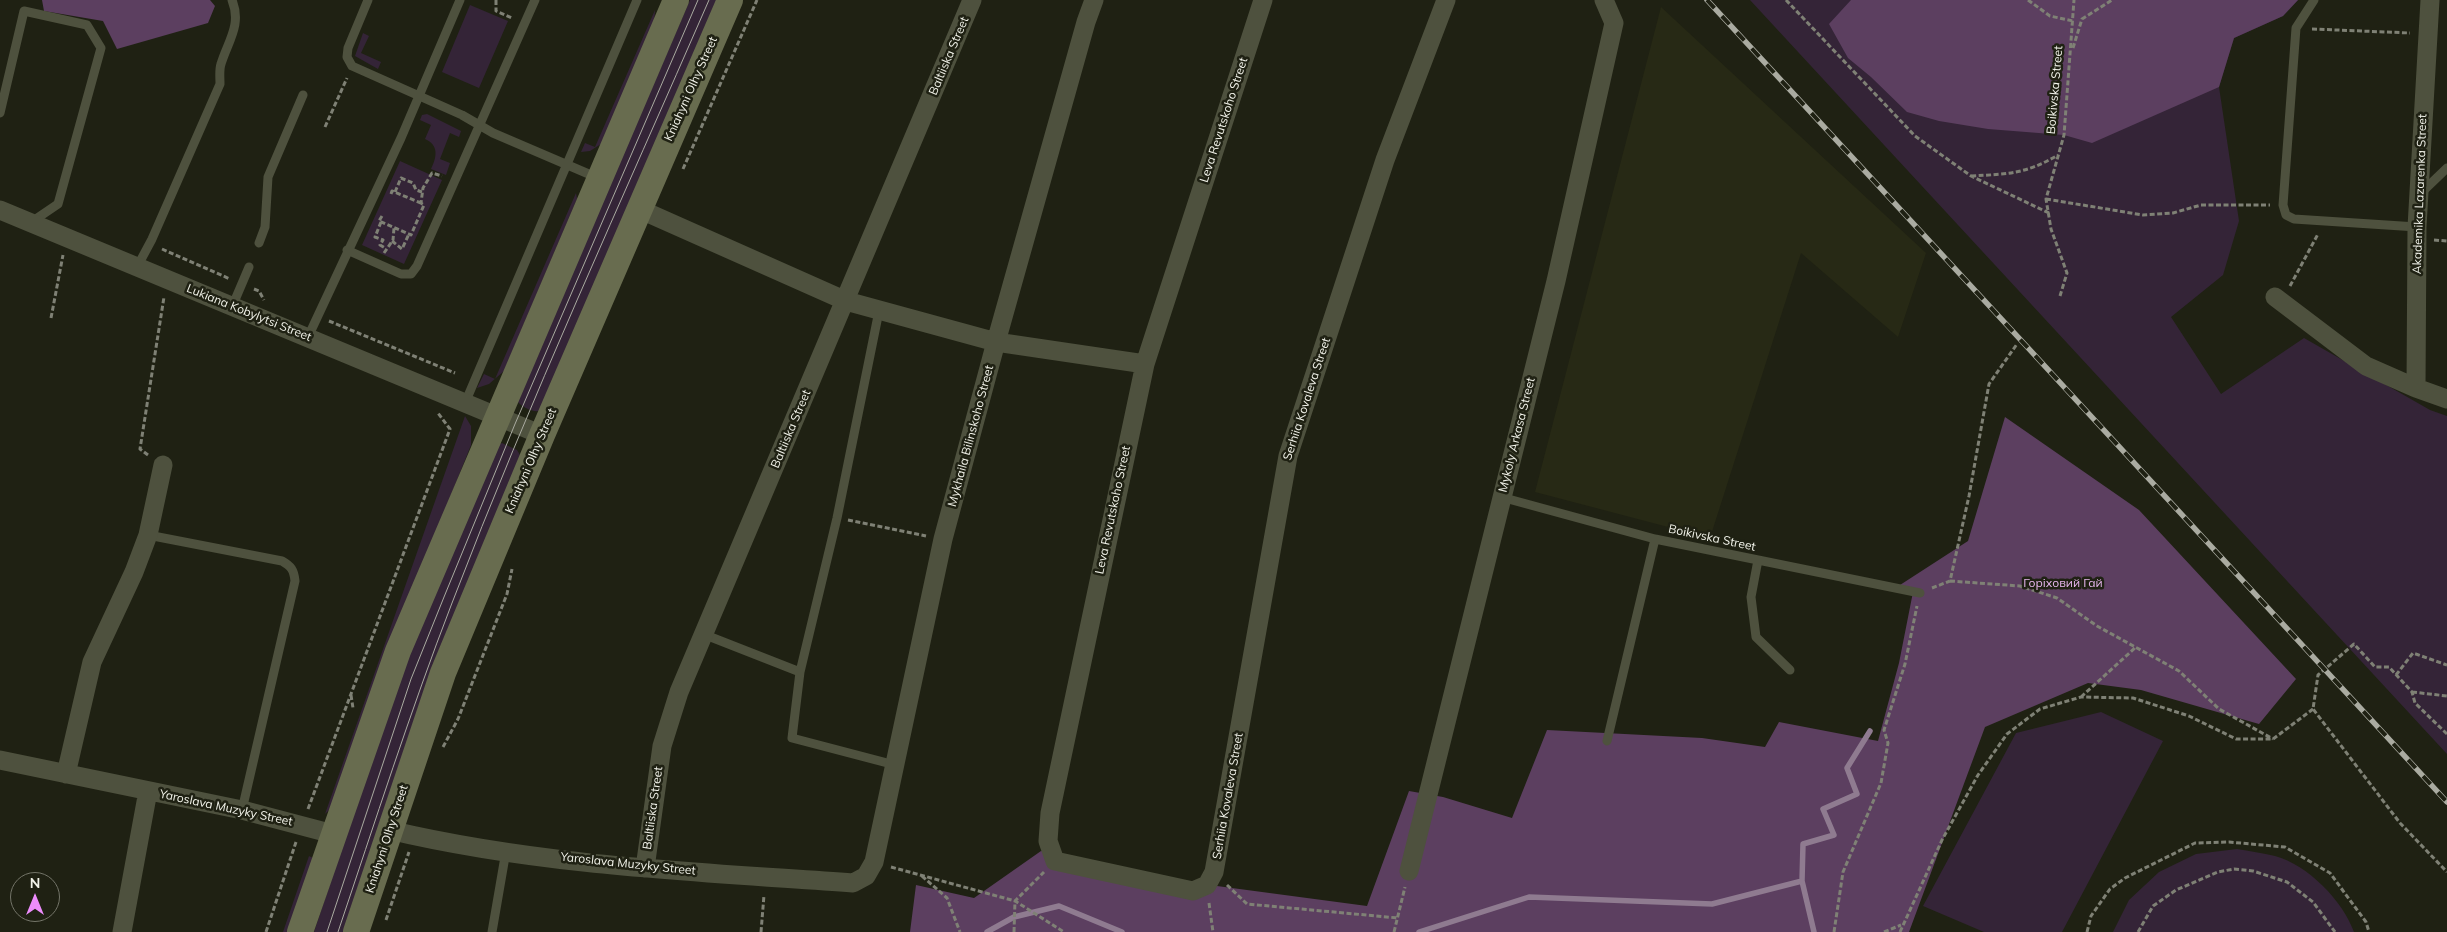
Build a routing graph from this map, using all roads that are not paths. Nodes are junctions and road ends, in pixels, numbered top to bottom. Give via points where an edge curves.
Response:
1 (232, 0) edge
2 (368, 0) edge
3 (460, 0) edge
4 (535, 0) edge
5 (638, 0) edge
6 (676, 0) edge
7 (730, 0) edge
8 (972, 0) edge
9 (1094, 0) edge
10 (1263, 0) edge
11 (1446, 0) edge
12 (1604, 0) edge
13 (2314, 0) edge
14 (2430, 0) edge
15 (303, 95) dead end
16 (419, 95) junction
17 (0, 113) edge
18 (479, 125) junction
19 (566, 165) junction
20 (2447, 168) edge
21 (600, 179) junction
22 (2418, 197) junction
23 (639, 209) junction
24 (0, 210) edge
25 (30, 223) junction
26 (2416, 227) junction
27 (259, 243) dead end
28 (347, 250) junction
29 (137, 267) junction
30 (249, 267) dead end
31 (2278, 299) road end
32 (846, 301) junction
33 (232, 306) junction
34 (879, 310) junction
35 (308, 337) junction
36 (996, 342) junction
37 (1145, 364) junction
38 (2416, 388) junction
39 (2447, 399) edge
40 (465, 403) junction
41 (497, 417) junction
42 (542, 435) junction
43 (163, 465) road end
44 (1501, 497) junction
45 (148, 535) junction
46 (1655, 539) junction
47 (1758, 560) junction
48 (1920, 593) road end
49 (704, 634) junction
50 (1790, 670) dead end
51 (800, 672) junction
52 (1607, 741) dead end
53 (0, 760) edge
54 (894, 765) junction
55 (66, 774) junction
56 (148, 790) junction
57 (242, 810) junction
58 (389, 830) junction
59 (333, 834) junction
60 (506, 851) junction
61 (1055, 862) joint
62 (645, 868) junction
63 (870, 869) joint
64 (1409, 871) road end
65 (122, 932) edge
66 (300, 932) edge
67 (356, 932) edge
68 (492, 932) edge

1 - 29 lane via 236,28 220,66 220,84
2 - 16 lane via 347,57 352,66
3 - 16 lane
4 - 18 lane
5 - 19 lane
6 - 21 main road
7 - 23 main road, Kniahyni Olhy Street
8 - 32 street, Baltiiska Street
9 - 36 street, Mykhaila Bilinskoho Street
10 - 37 street, Leva Revutskoho Street
11 - 61 street, Serhiia Kovaleva Street via 1385,160 1288,456 1211,879 1192,891
12 - 44 street, Mykoly Arkasa Street via 1614,23 1556,281
13 - 26 lane via 2296,28 2283,205 2286,215 2294,219
14 - 22 street, Akademika Lazarenka Street
15 - 27 lane via 268,177 265,227
16 - 18 lane
16 - 28 lane via 404,140
17 - 25 lane via 24,11 87,25 101,48 58,204
18 - 19 lane
18 - 28 lane via 411,274 401,274
19 - 21 lane
19 - 40 lane
20 - 22 lane
21 - 41 main road
22 - 26 street, Akademika Lazarenka Street
23 - 32 street
23 - 42 main road, Kniahyni Olhy Street
24 - 25 street, Lukiana Kobylytsi Street
25 - 29 street, Lukiana Kobylytsi Street
26 - 38 street, Akademika Lazarenka Street
28 - 35 lane
29 - 33 street, Lukiana Kobylytsi Street
30 - 33 lane
31 - 38 street via 2366,366
32 - 34 street
32 - 49 street, Baltiiska Street
33 - 35 street, Lukiana Kobylytsi Street
34 - 36 street
34 - 51 lane via 837,518
35 - 40 street, Lukiana Kobylytsi Street
36 - 37 street
36 - 54 street, Mykhaila Bilinskoho Street via 943,539
37 - 61 street, Leva Revutskoho Street via 1050,813 1048,841
38 - 39 street
40 - 41 street, Lukiana Kobylytsi Street
41 - 42 street, Lukiana Kobylytsi Street
41 - 59 main road via 398,651
42 - 58 main road, Kniahyni Olhy Street via 443,673
43 - 45 street
44 - 46 lane, Boikivska Street
44 - 64 street, Mykoly Arkasa Street
45 - 55 street via 92,662
45 - 57 lane via 282,561 294,572 295,581
46 - 47 lane, Boikivska Street
46 - 52 lane
47 - 48 lane, Boikivska Street
47 - 50 lane via 1751,597 1756,637
49 - 51 lane
49 - 62 street, Baltiiska Street via 678,692 662,746
51 - 54 lane via 792,738
53 - 55 street, Yaroslava Muzyky Street
54 - 63 street, Mykhaila Bilinskoho Street
55 - 56 street, Yaroslava Muzyky Street
56 - 57 street, Yaroslava Muzyky Street
56 - 65 street, Yaroslava Muzyky Street
57 - 59 street, Yaroslava Muzyky Street
58 - 60 street, Yaroslava Muzyky Street
58 - 67 main road, Kniahyni Olhy Street
59 - 66 main road
60 - 62 street, Yaroslava Muzyky Street
60 - 68 lane
62 - 63 street, Yaroslava Muzyky Street via 853,883

